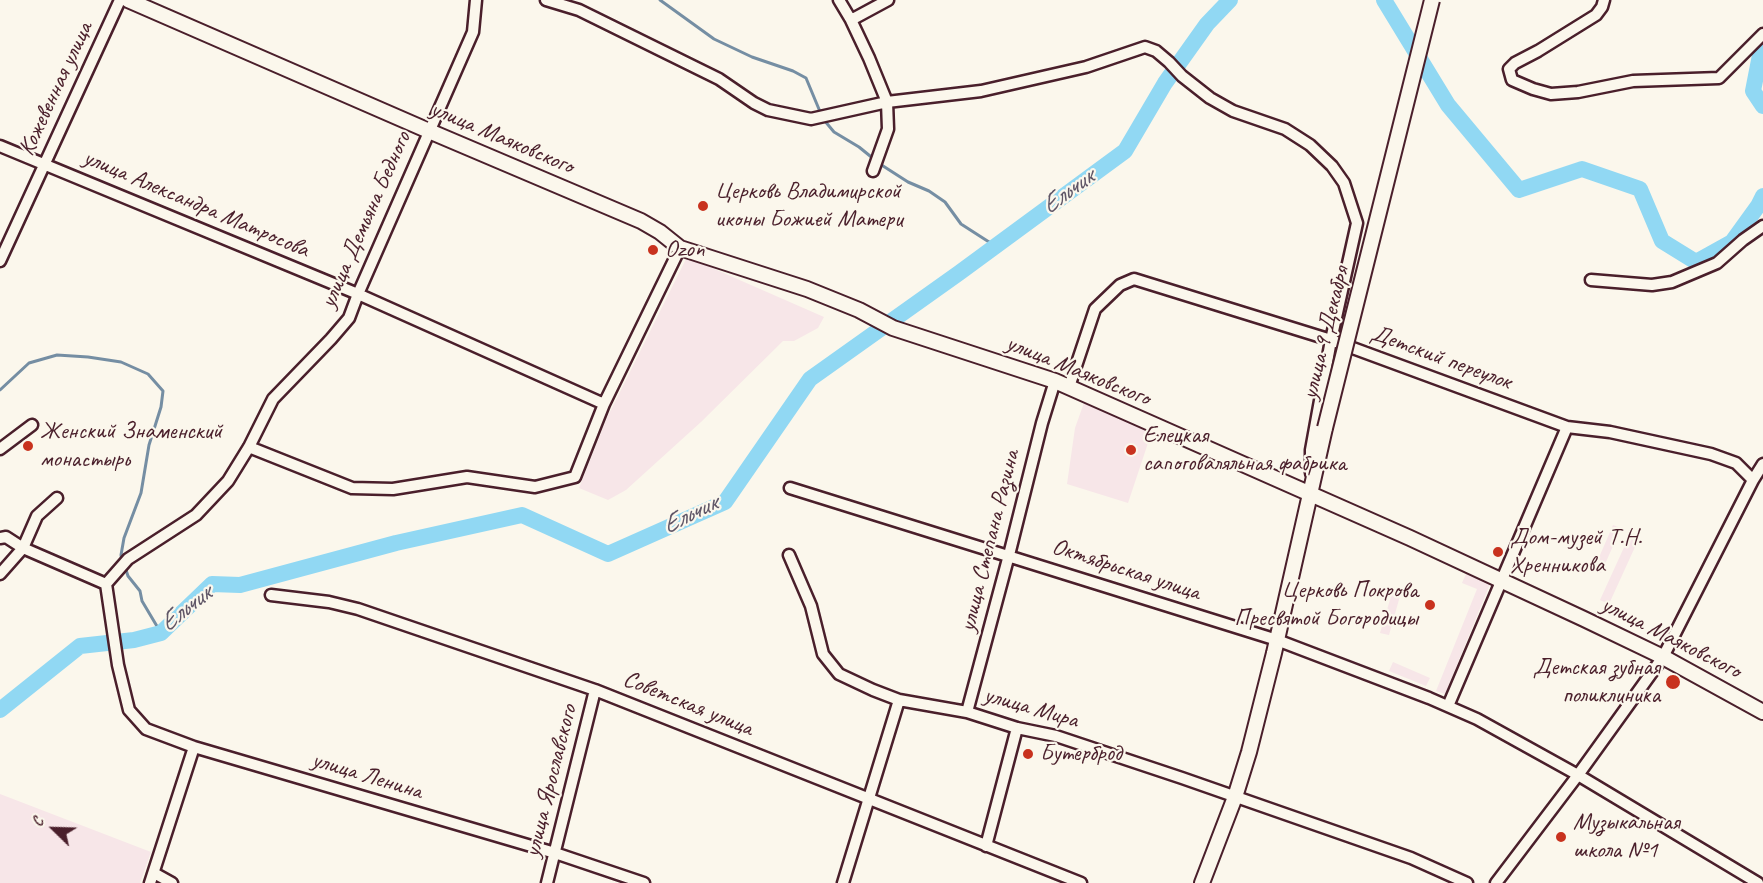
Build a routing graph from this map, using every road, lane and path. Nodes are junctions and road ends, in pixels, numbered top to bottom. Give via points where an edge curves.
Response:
1 (120, 0) edge
2 (128, 0) edge
3 (476, 0) edge
4 (546, 0) edge
5 (839, 0) edge
6 (888, 0) edge
7 (1432, 0) edge
8 (1604, 0) edge
9 (851, 20) junction
10 (1763, 34) edge
11 (887, 102) junction
12 (429, 132) junction
13 (0, 146) edge
14 (44, 163) junction
15 (873, 171) dead end
16 (1763, 226) edge
17 (680, 248) junction
18 (0, 261) edge
19 (1591, 280) dead end
20 (358, 294) junction
21 (1331, 340) junction
22 (1055, 381) junction
23 (1069, 387) junction
24 (604, 404) junction
25 (33, 425) dead end
26 (1567, 427) junction
27 (249, 447) junction
28 (0, 449) edge
29 (1763, 464) edge
30 (1753, 480) junction
31 (790, 488) dead end
32 (1311, 490) junction
33 (57, 498) dead end
34 (3, 538) edge
35 (23, 548) junction
36 (789, 555) dead end
37 (1009, 555) junction
38 (0, 574) edge
39 (1502, 580) junction
40 (106, 584) junction
41 (271, 595) dead end
42 (1277, 640) junction
43 (1663, 657) junction
44 (595, 690) junction
45 (899, 700) junction
46 (1448, 706) junction
47 (967, 712) junction
48 (1763, 712) edge
49 (1017, 728) junction
50 (195, 747) junction
51 (1578, 776) junction
52 (1235, 797) junction
53 (868, 798) junction
54 (986, 846) junction
55 (555, 853) junction
56 (152, 878) edge
57 (172, 883) edge
58 (547, 883) edge
59 (644, 883) edge
60 (843, 883) edge
61 (1081, 883) edge
62 (1202, 883) edge
63 (1467, 883) edge
64 (1496, 883) edge
65 (1758, 883) edge

1 - 14 street, Кожевенная улица
2 - 12 main road, улица Маяковского
3 - 12 street, улица Демьяна Бедного via 473,32
4 - 11 street via 579,10 709,74 768,110 811,119
5 - 9 street
6 - 9 street
7 - 32 main road, улица 9 Декабря, bridge
8 - 10 street via 1596,15 1515,63 1509,69 1512,80 1551,94 1633,81 1719,78
9 - 11 street
11 - 15 street via 888,129
11 - 21 street via 981,91 1086,67 1145,47 1156,51 1210,98 1233,111 1285,129 1310,145 1344,183 1357,223
12 - 17 main road, улица Маяковского via 641,221
12 - 20 street, улица Демьяна Бедного
13 - 14 street, улица Александра Матросова
14 - 18 street, Кожевенная улица
14 - 20 street, улица Александра Матросова
16 - 19 street via 1717,263 1672,282 1652,285
17 - 22 main road, улица Маяковского via 807,289 893,328
17 - 24 street
20 - 24 street, улица Александра Матросова
20 - 27 street, улица Демьяна Бедного via 349,318 273,399
21 - 23 street, Детский переулок via 1134,279 1120,285 1095,309
21 - 26 street, Детский переулок
21 - 32 street via 1311,450
22 - 23 main road, улица Маяковского
22 - 37 street, улица Степана Разина
23 - 32 main road, улица Маяковского
24 - 27 street via 575,477 535,487 467,477 393,489 352,488
25 - 28 street
26 - 30 street, Детский переулок via 1610,432 1711,454 1736,463
26 - 39 street
27 - 40 street, улица Демьяна Бедного via 228,481 196,515 128,559
29 - 30 street
30 - 43 street
31 - 37 street, Октябрьская улица
32 - 39 main road, улица Маяковского
32 - 42 main road, улица 9 Декабря
33 - 35 street via 37,516
34 - 35 street
35 - 38 street
35 - 40 street
36 - 45 street, улица Мира via 811,606 823,654 839,674
37 - 42 street, Октябрьская улица
37 - 47 street, улица Степана Разина
39 - 43 main road, улица Маяковского
39 - 46 street
40 - 50 street, улица Ленина via 129,710 146,729
41 - 44 street, Советская улица via 358,609
42 - 46 street, Октябрьская улица
42 - 52 main road, улица 9 Декабря
43 - 48 main road, улица Маяковского
43 - 51 street
44 - 53 street, Советская улица
44 - 55 street, улица Ярославского
45 - 47 street, улица Мира
45 - 53 street
46 - 51 street, Октябрьская улица
47 - 49 street, улица Мира
49 - 52 street, улица Мира via 1056,736
49 - 54 street
50 - 55 street, улица Ленина
50 - 56 street
51 - 64 street
51 - 65 street, Октябрьская улица
52 - 62 main road, улица 9 Декабря
52 - 63 street, улица Мира via 1411,858
53 - 54 street, Советская улица
53 - 60 street
54 - 61 street, Советская улица
55 - 58 street, улица Ярославского
55 - 59 street, улица Ленина
56 - 57 street

